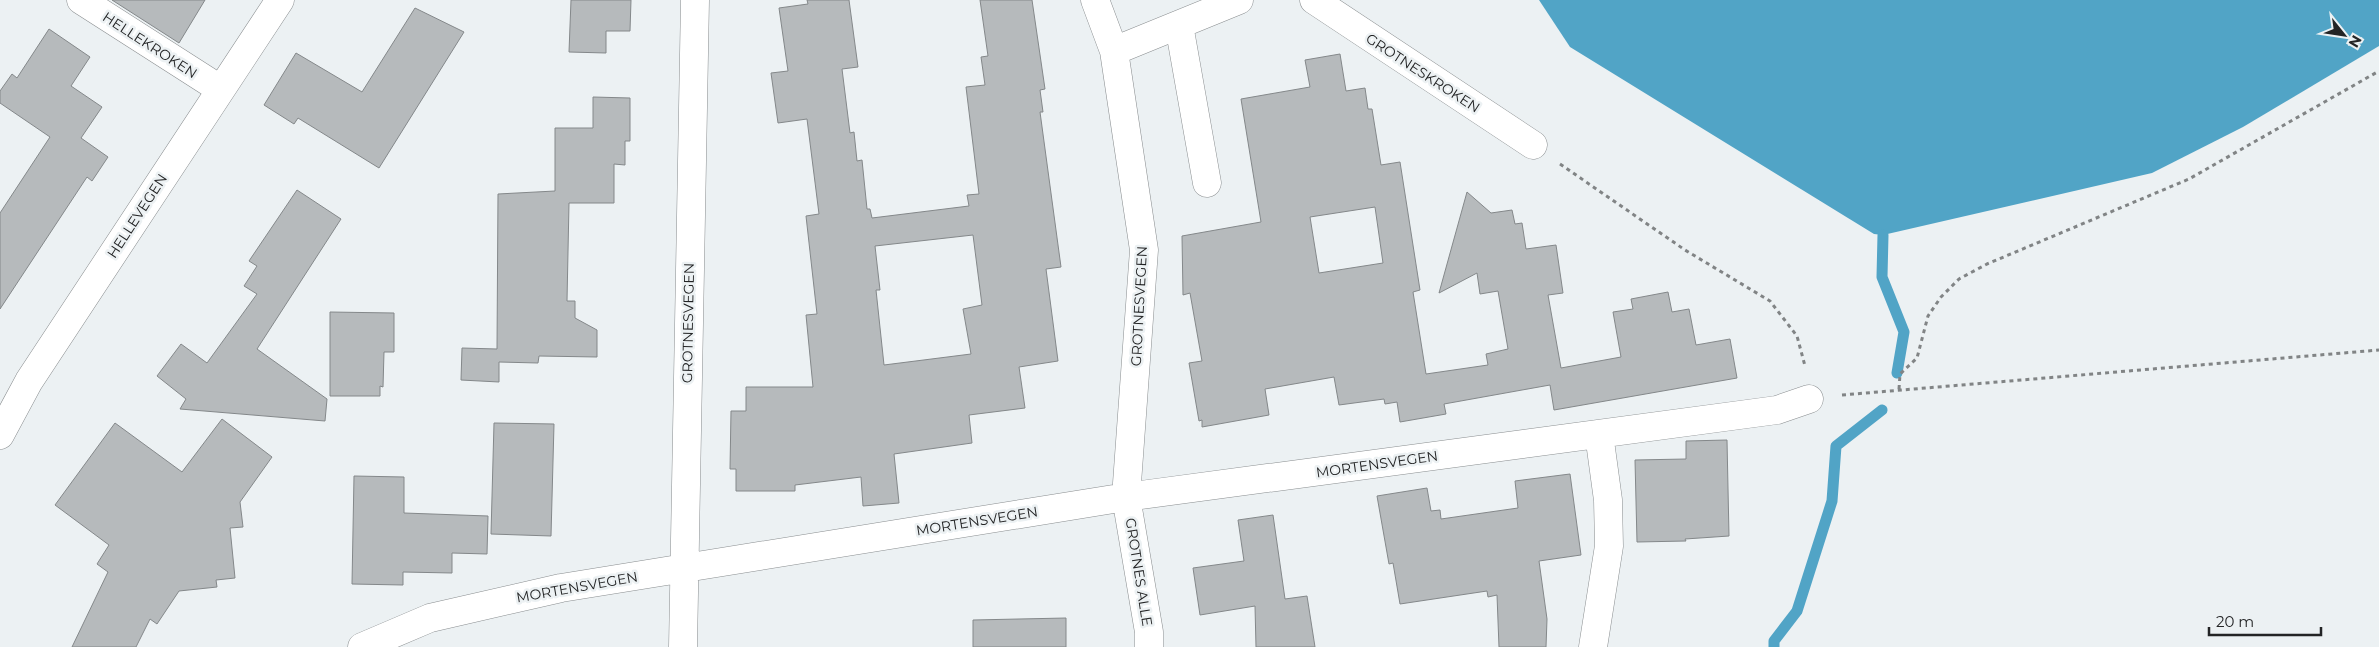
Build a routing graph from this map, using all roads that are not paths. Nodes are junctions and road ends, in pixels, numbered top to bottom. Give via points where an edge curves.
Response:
1 (81, 0) edge
2 (280, 0) edge
3 (695, 0) edge
4 (1095, 0) edge
5 (1239, 0) edge
6 (1314, 0) edge
7 (1179, 25) junction
8 (1114, 51) junction
9 (220, 90) junction
10 (1533, 145) road end
11 (1207, 183) dead end
12 (1809, 399) road end
13 (1599, 434) junction
14 (0, 435) edge
15 (1126, 497) junction
16 (683, 569) junction
17 (362, 647) edge
18 (683, 647) edge
19 (1149, 647) edge
20 (1593, 647) edge

1 - 9 street, HELLEKROKEN
2 - 9 street, HELLEVEGEN
3 - 16 street, GROTNESVEGEN
4 - 8 street, GROTNESVEGEN
5 - 7 street
6 - 10 street, GROTNESKROKEN
7 - 8 street
7 - 11 street
8 - 15 street, GROTNESVEGEN via 1144,250
9 - 14 street, HELLEVEGEN via 29,381
12 - 13 street, MORTENSVEGEN via 1777,410
13 - 15 street, MORTENSVEGEN
13 - 20 street via 1608,500 1608,546
15 - 16 street, MORTENSVEGEN
15 - 19 street, GROTNES ALLE
16 - 17 street, MORTENSVEGEN via 561,588 430,618
16 - 18 street, GROTNESVEGEN

